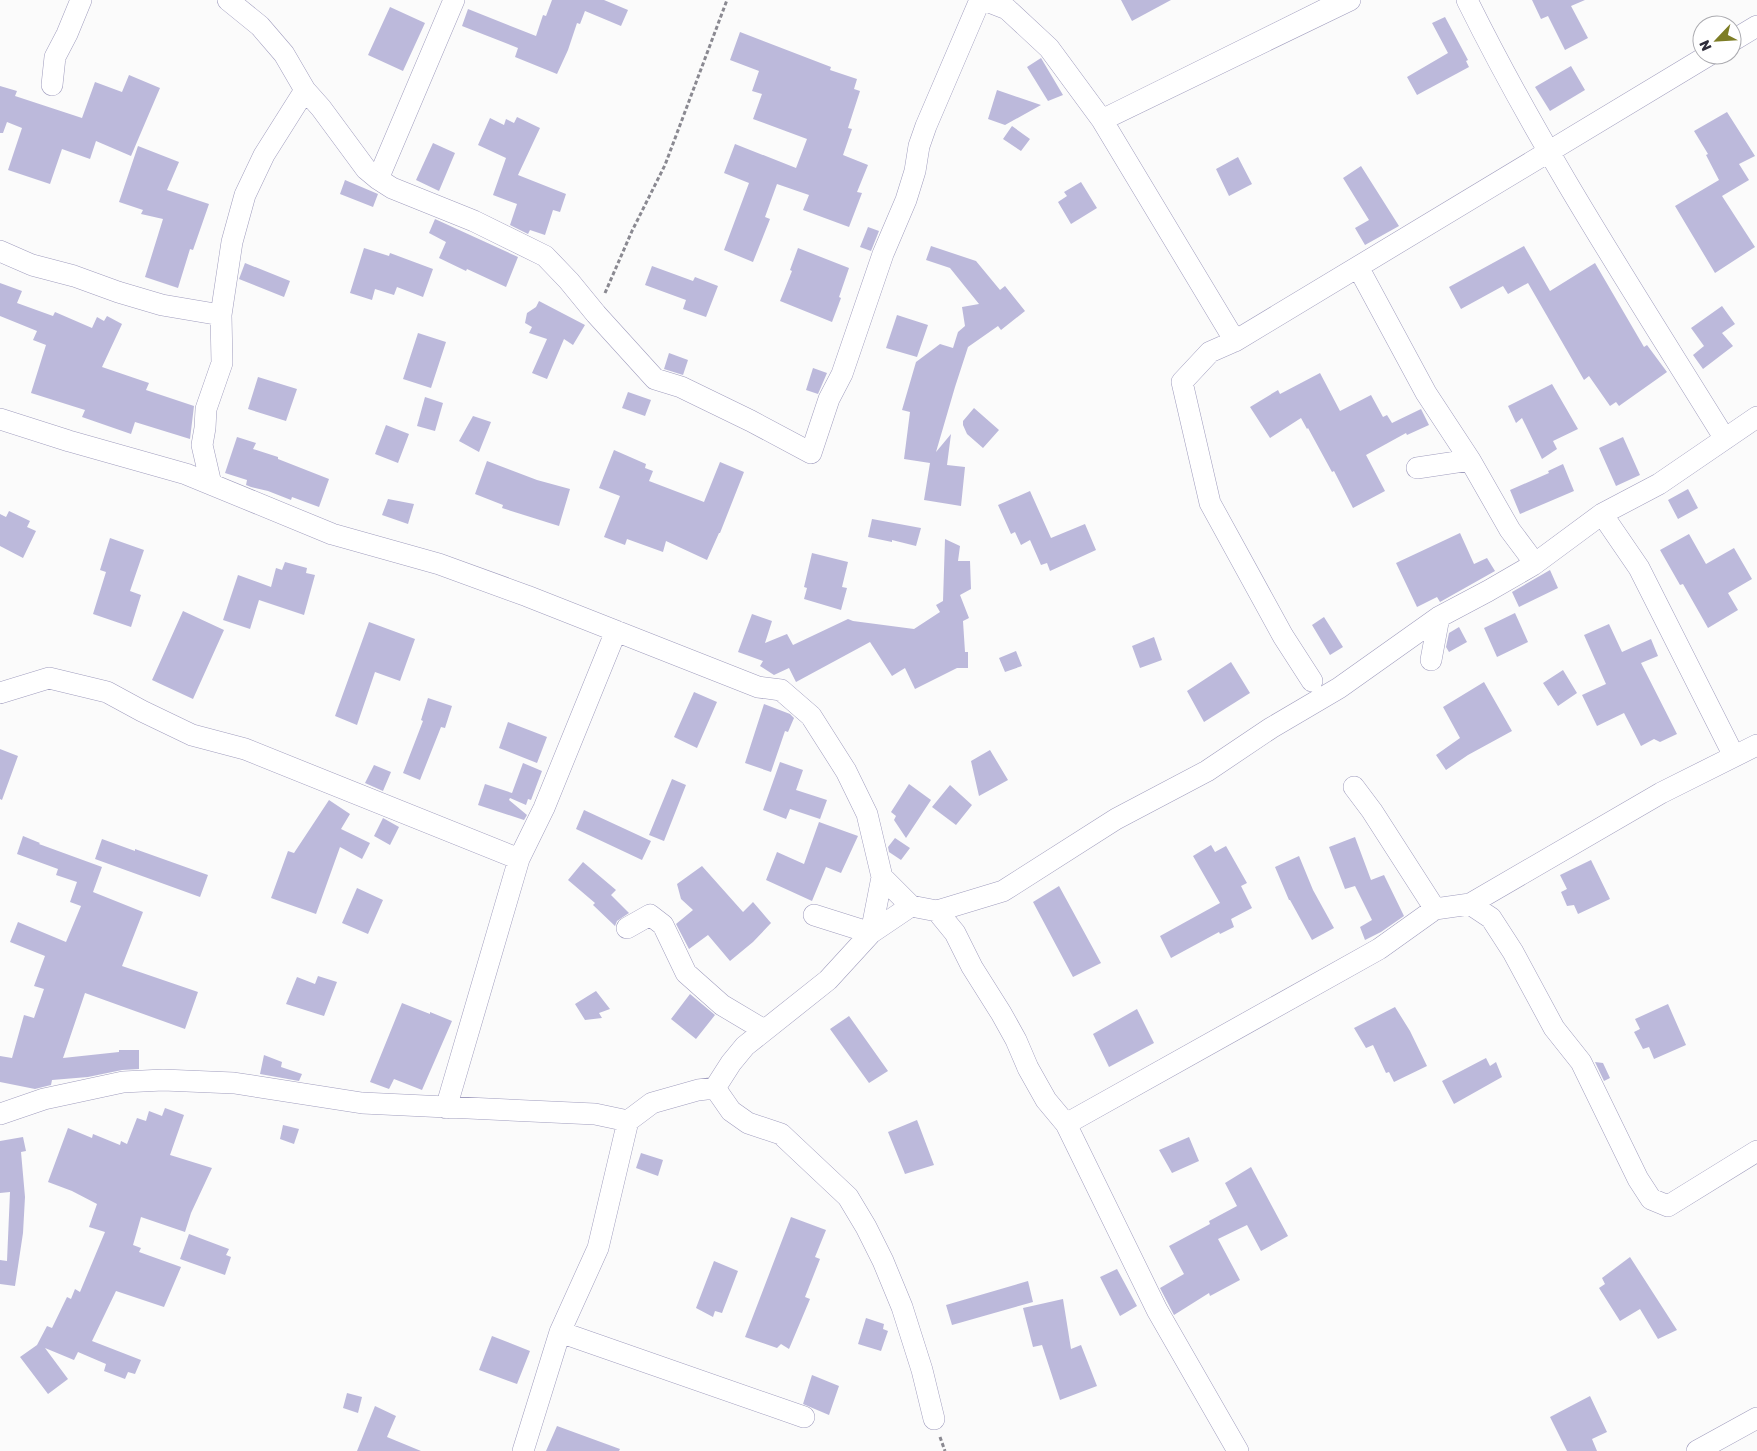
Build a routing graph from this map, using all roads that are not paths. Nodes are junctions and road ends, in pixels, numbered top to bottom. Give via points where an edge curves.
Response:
1 (81, 0) edge
2 (228, 0) edge
3 (454, 0) edge
4 (980, 0) edge
5 (984, 0) edge
6 (1344, 0) edge
7 (1350, 0) edge
8 (1467, 0) edge
9 (1757, 26) edge
10 (1742, 35) edge
11 (1692, 65) edge
12 (52, 84) dead end
13 (305, 90) junction
14 (1102, 120) junction
15 (1548, 152) junction
16 (378, 179) junction
17 (0, 251) edge
18 (1358, 267) junction
19 (221, 315) junction
20 (1235, 341) junction
21 (1757, 417) edge
22 (0, 419) edge
23 (1724, 439) junction
24 (1470, 460) junction
25 (1417, 468) dead end
26 (211, 484) junction
27 (1602, 514) junction
28 (1533, 565) junction
29 (1439, 616) junction
30 (616, 631) junction
31 (1431, 660) dead end
32 (1312, 681) dead end
33 (0, 693) edge
34 (1757, 746) edge
35 (1734, 756) junction
36 (1354, 787) dead end
37 (519, 858) junction
38 (882, 877) junction
39 (1470, 904) junction
40 (911, 906) junction
41 (1435, 908) junction
42 (937, 911) junction
43 (814, 915) dead end
44 (627, 928) dead end
45 (871, 933) junction
46 (764, 1030) junction
47 (715, 1088) junction
48 (446, 1108) junction
49 (0, 1114) edge
50 (628, 1121) junction
51 (1066, 1124) junction
52 (1757, 1151) edge
53 (560, 1332) junction
54 (804, 1417) dead end
55 (1757, 1418) edge
56 (934, 1419) dead end
57 (523, 1451) edge
58 (1238, 1451) edge
59 (1697, 1451) edge

1 - 12 street via 55,57
2 - 13 street via 260,26 284,54
3 - 16 street
4 - 16 street via 926,126 919,146 916,172 811,453 681,387 655,379 545,256
5 - 14 street via 1007,9 1049,48
6 - 14 street
7 - 14 street
8 - 15 street
9 - 10 street
11 - 15 street
13 - 16 street via 366,169
13 - 19 street via 264,155 245,195 232,242
14 - 20 street
15 - 18 street
15 - 23 street
17 - 19 street via 32,265 162,305
18 - 20 street
18 - 24 street via 1426,393
19 - 26 street via 222,363 206,409 202,446
20 - 32 street via 1210,352 1182,382 1210,503 1283,636
21 - 23 street
22 - 26 street
23 - 27 street via 1659,484
24 - 25 street
24 - 28 street
26 - 30 street via 332,534 439,564
27 - 28 street
27 - 35 street via 1639,568
28 - 29 street
29 - 31 street
29 - 42 street via 1338,688 1207,772 1116,819 1004,891
30 - 37 street via 544,808
30 - 38 street via 758,687 781,690 811,716 846,771 867,814
33 - 37 street via 49,678 107,692 192,735 245,749
34 - 35 street
35 - 39 street via 1661,793
36 - 41 street
37 - 48 street
38 - 40 street
38 - 45 street
39 - 41 street
39 - 52 street via 1491,918 1513,952 1554,1028 1580,1062 1651,1199 1668,1206
40 - 42 street
40 - 45 street
41 - 51 street via 1379,950
42 - 51 street via 955,933 1001,1012 1046,1100
43 - 45 street
44 - 46 street via 650,915 663,925 686,973 722,1005
45 - 46 street via 828,980
46 - 47 street via 745,1046
47 - 50 street via 652,1103
47 - 56 street via 731,1110 748,1123 781,1134 848,1197 883,1261 902,1308
48 - 49 street via 362,1103 234,1083 163,1080 123,1082 44,1099
48 - 50 street via 595,1114
50 - 53 street via 598,1248
51 - 58 street via 1158,1310
53 - 54 street
53 - 57 street
55 - 59 street

